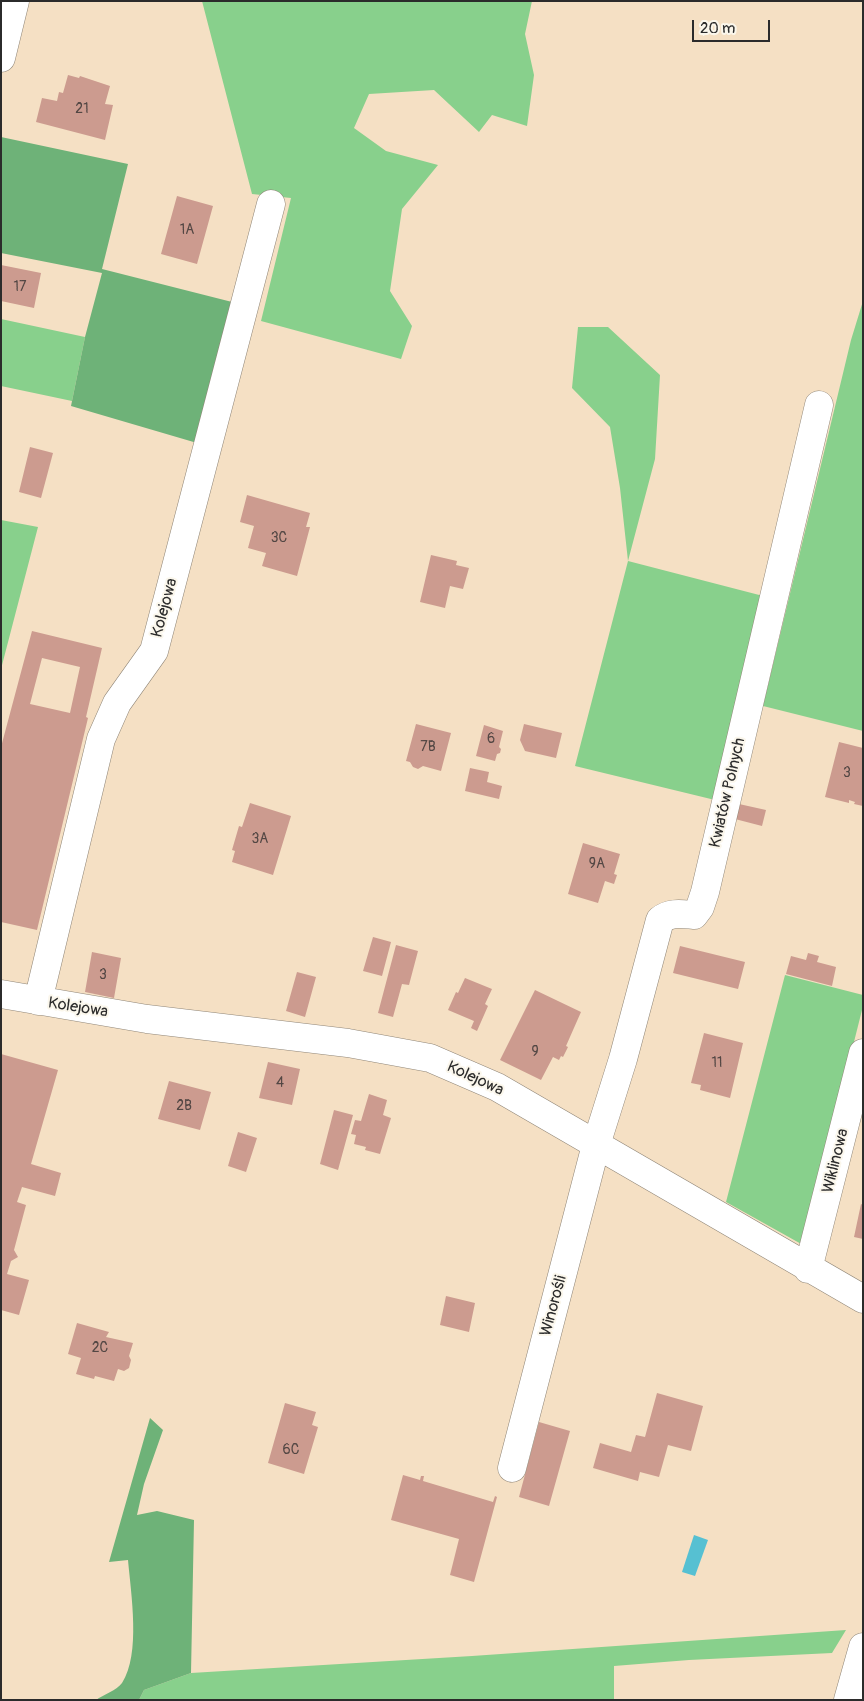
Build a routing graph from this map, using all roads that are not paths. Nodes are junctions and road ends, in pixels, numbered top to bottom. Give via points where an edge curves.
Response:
1 (15, 1) edge
2 (1, 58) edge
3 (271, 204) dead end
4 (819, 405) dead end
5 (1, 994) edge
6 (38, 1001) junction
7 (863, 1053) edge
8 (596, 1145) junction
9 (808, 1269) junction
10 (863, 1299) edge
11 (512, 1468) dead end
12 (863, 1648) edge
13 (848, 1700) edge

1 - 2 street
3 - 6 street, Kolejowa via 154,651 117,703 102,739
4 - 8 street, Kwiatów Polnych via 705,892 694,915 672,914 660,920 623,1060
5 - 6 street, Kolejowa
6 - 8 street, Kolejowa via 147,1019 348,1043 430,1058 496,1087
7 - 9 street, Wiklinowa
8 - 9 street, Kolejowa
8 - 11 street, Winorośli
9 - 10 street, Kolejowa
12 - 13 street

